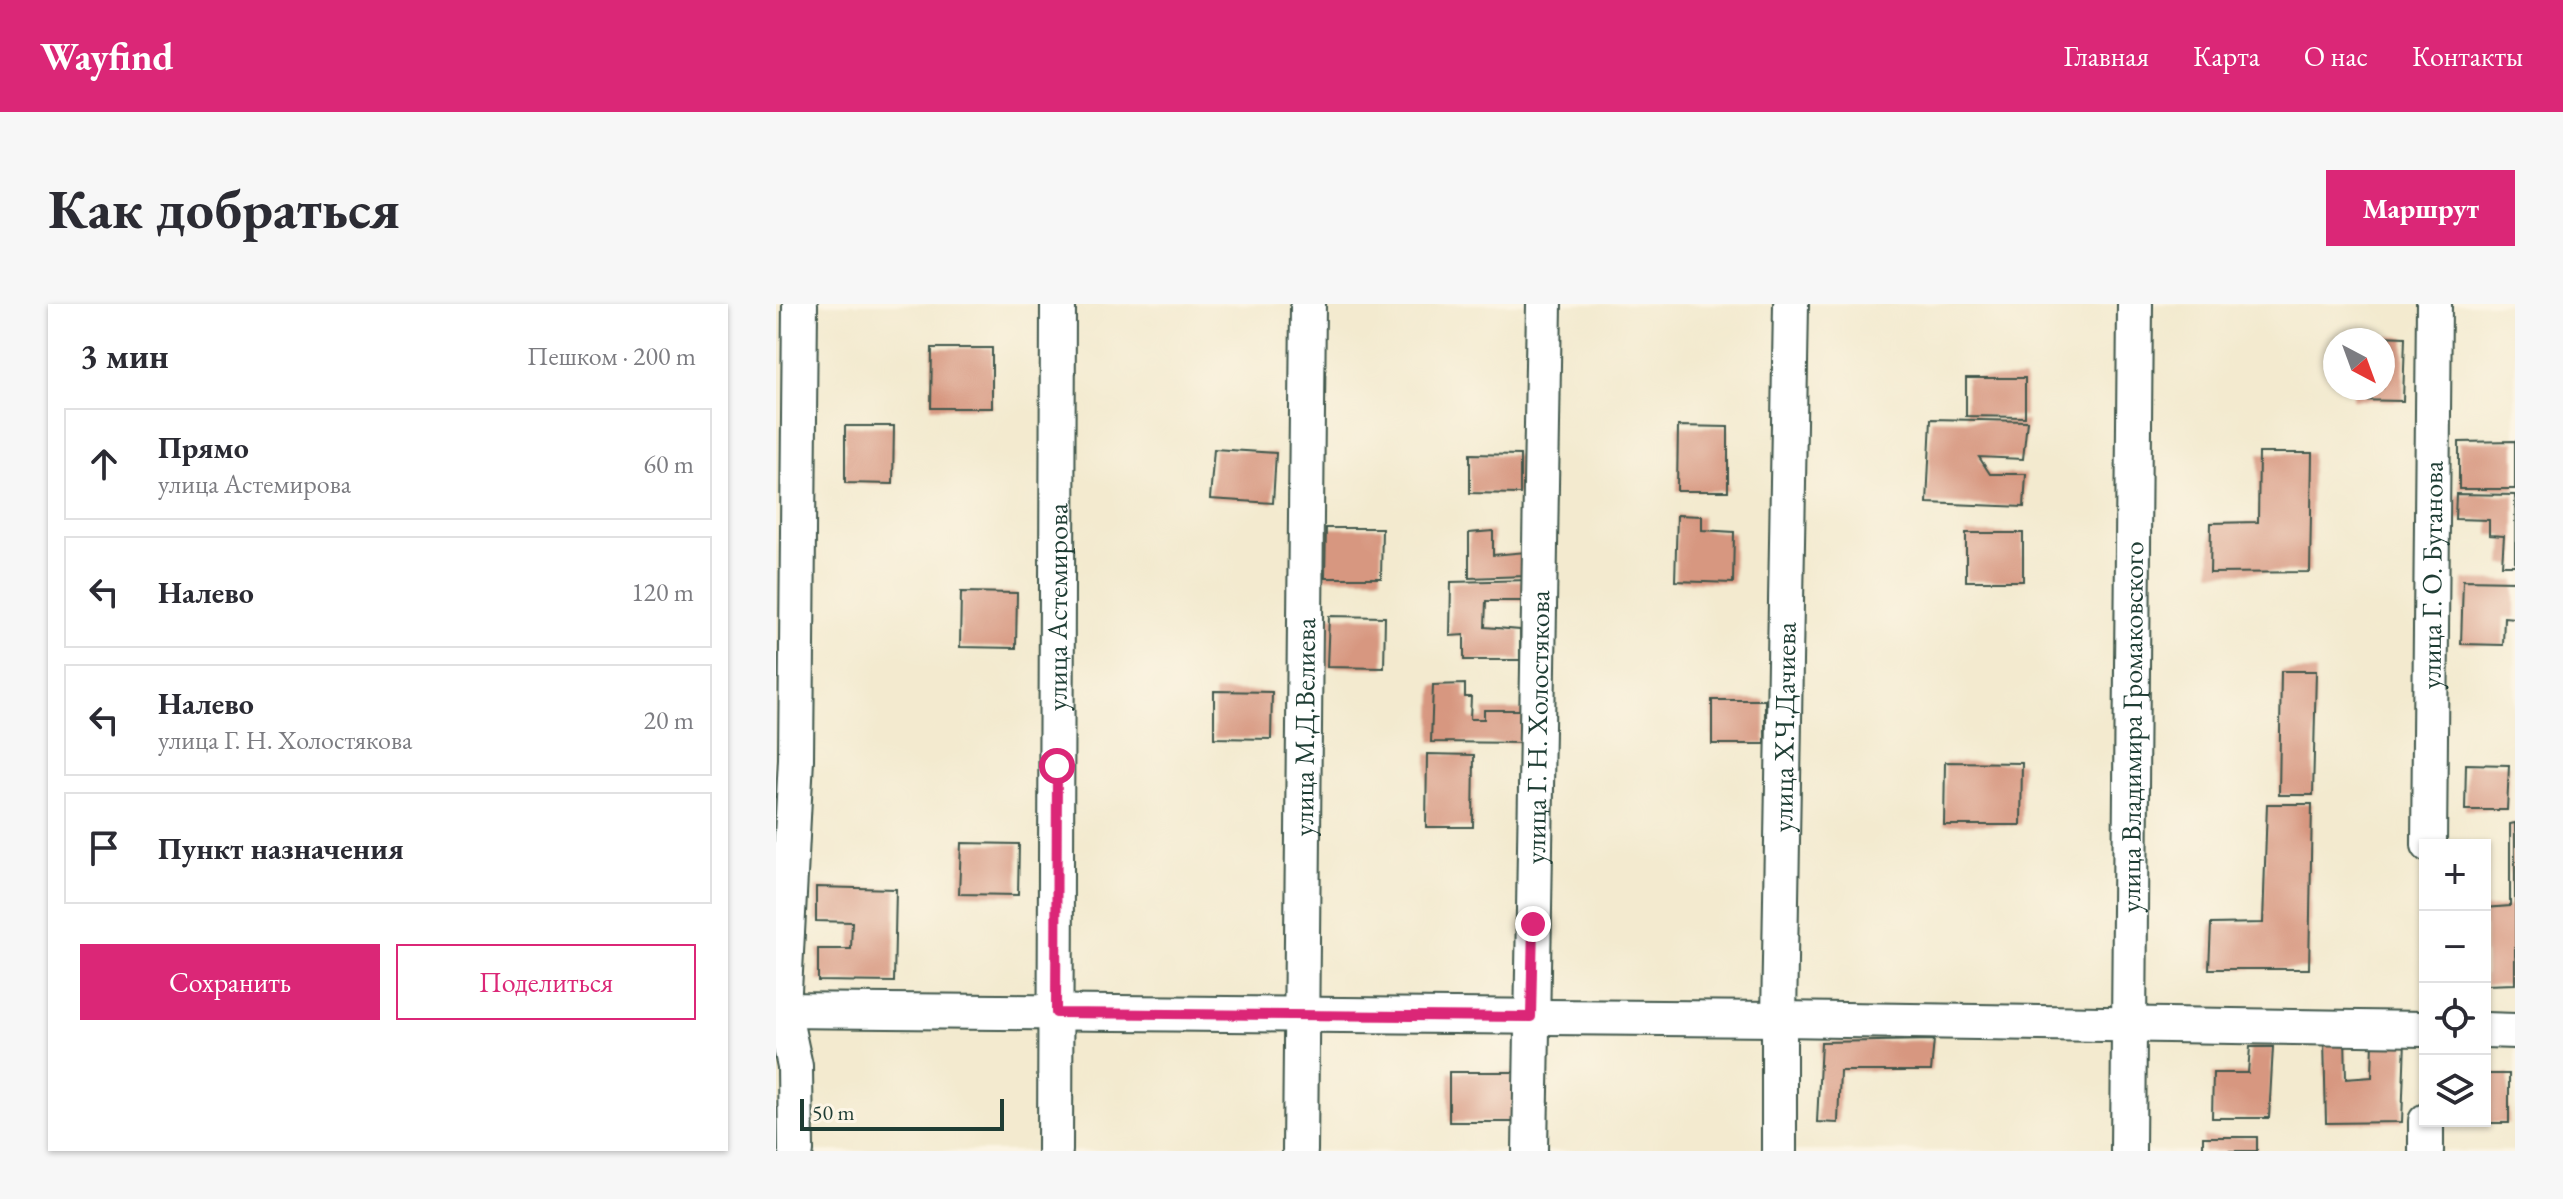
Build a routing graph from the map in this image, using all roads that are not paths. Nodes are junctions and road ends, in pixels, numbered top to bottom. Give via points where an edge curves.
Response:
1 (800, 304) edge
2 (1058, 304) edge
3 (1308, 304) edge
4 (1544, 304) edge
5 (1791, 304) edge
6 (2135, 304) edge
7 (2434, 304) edge
8 (2429, 839) edge
9 (779, 1010) edge
10 (1056, 1013) junction
11 (1301, 1015) junction
12 (1531, 1017) junction
13 (1779, 1019) junction
14 (2128, 1024) junction
15 (2419, 1029) edge
16 (2491, 1030) edge
17 (2515, 1031) edge
18 (2426, 1127) edge
19 (796, 1151) edge
20 (1055, 1151) edge
21 (1300, 1151) edge
22 (1530, 1151) edge
23 (1779, 1151) edge
24 (2128, 1151) edge
25 (2426, 1151) edge

1 - 9 street via 796,759
2 - 10 street, улица Астемирова
3 - 11 street, улица М.Д.Велиева
4 - 12 street, улица Г. Н. Холостякова
5 - 13 street, улица Х.Ч.Дачиева
6 - 14 street, улица Владимира Громаковского
7 - 8 street, улица Г. О. Буганова
9 - 10 street
9 - 19 street via 795,1066
10 - 11 street
10 - 20 street, улица Астемирова
11 - 12 street
11 - 21 street, улица М.Д.Велиева
12 - 13 street
12 - 22 street, улица Г. Н. Холостякова
13 - 14 street
13 - 23 street, улица Х.Ч.Дачиева
14 - 15 street
14 - 24 street, улица Владимира Громаковского
16 - 17 street
18 - 25 street

